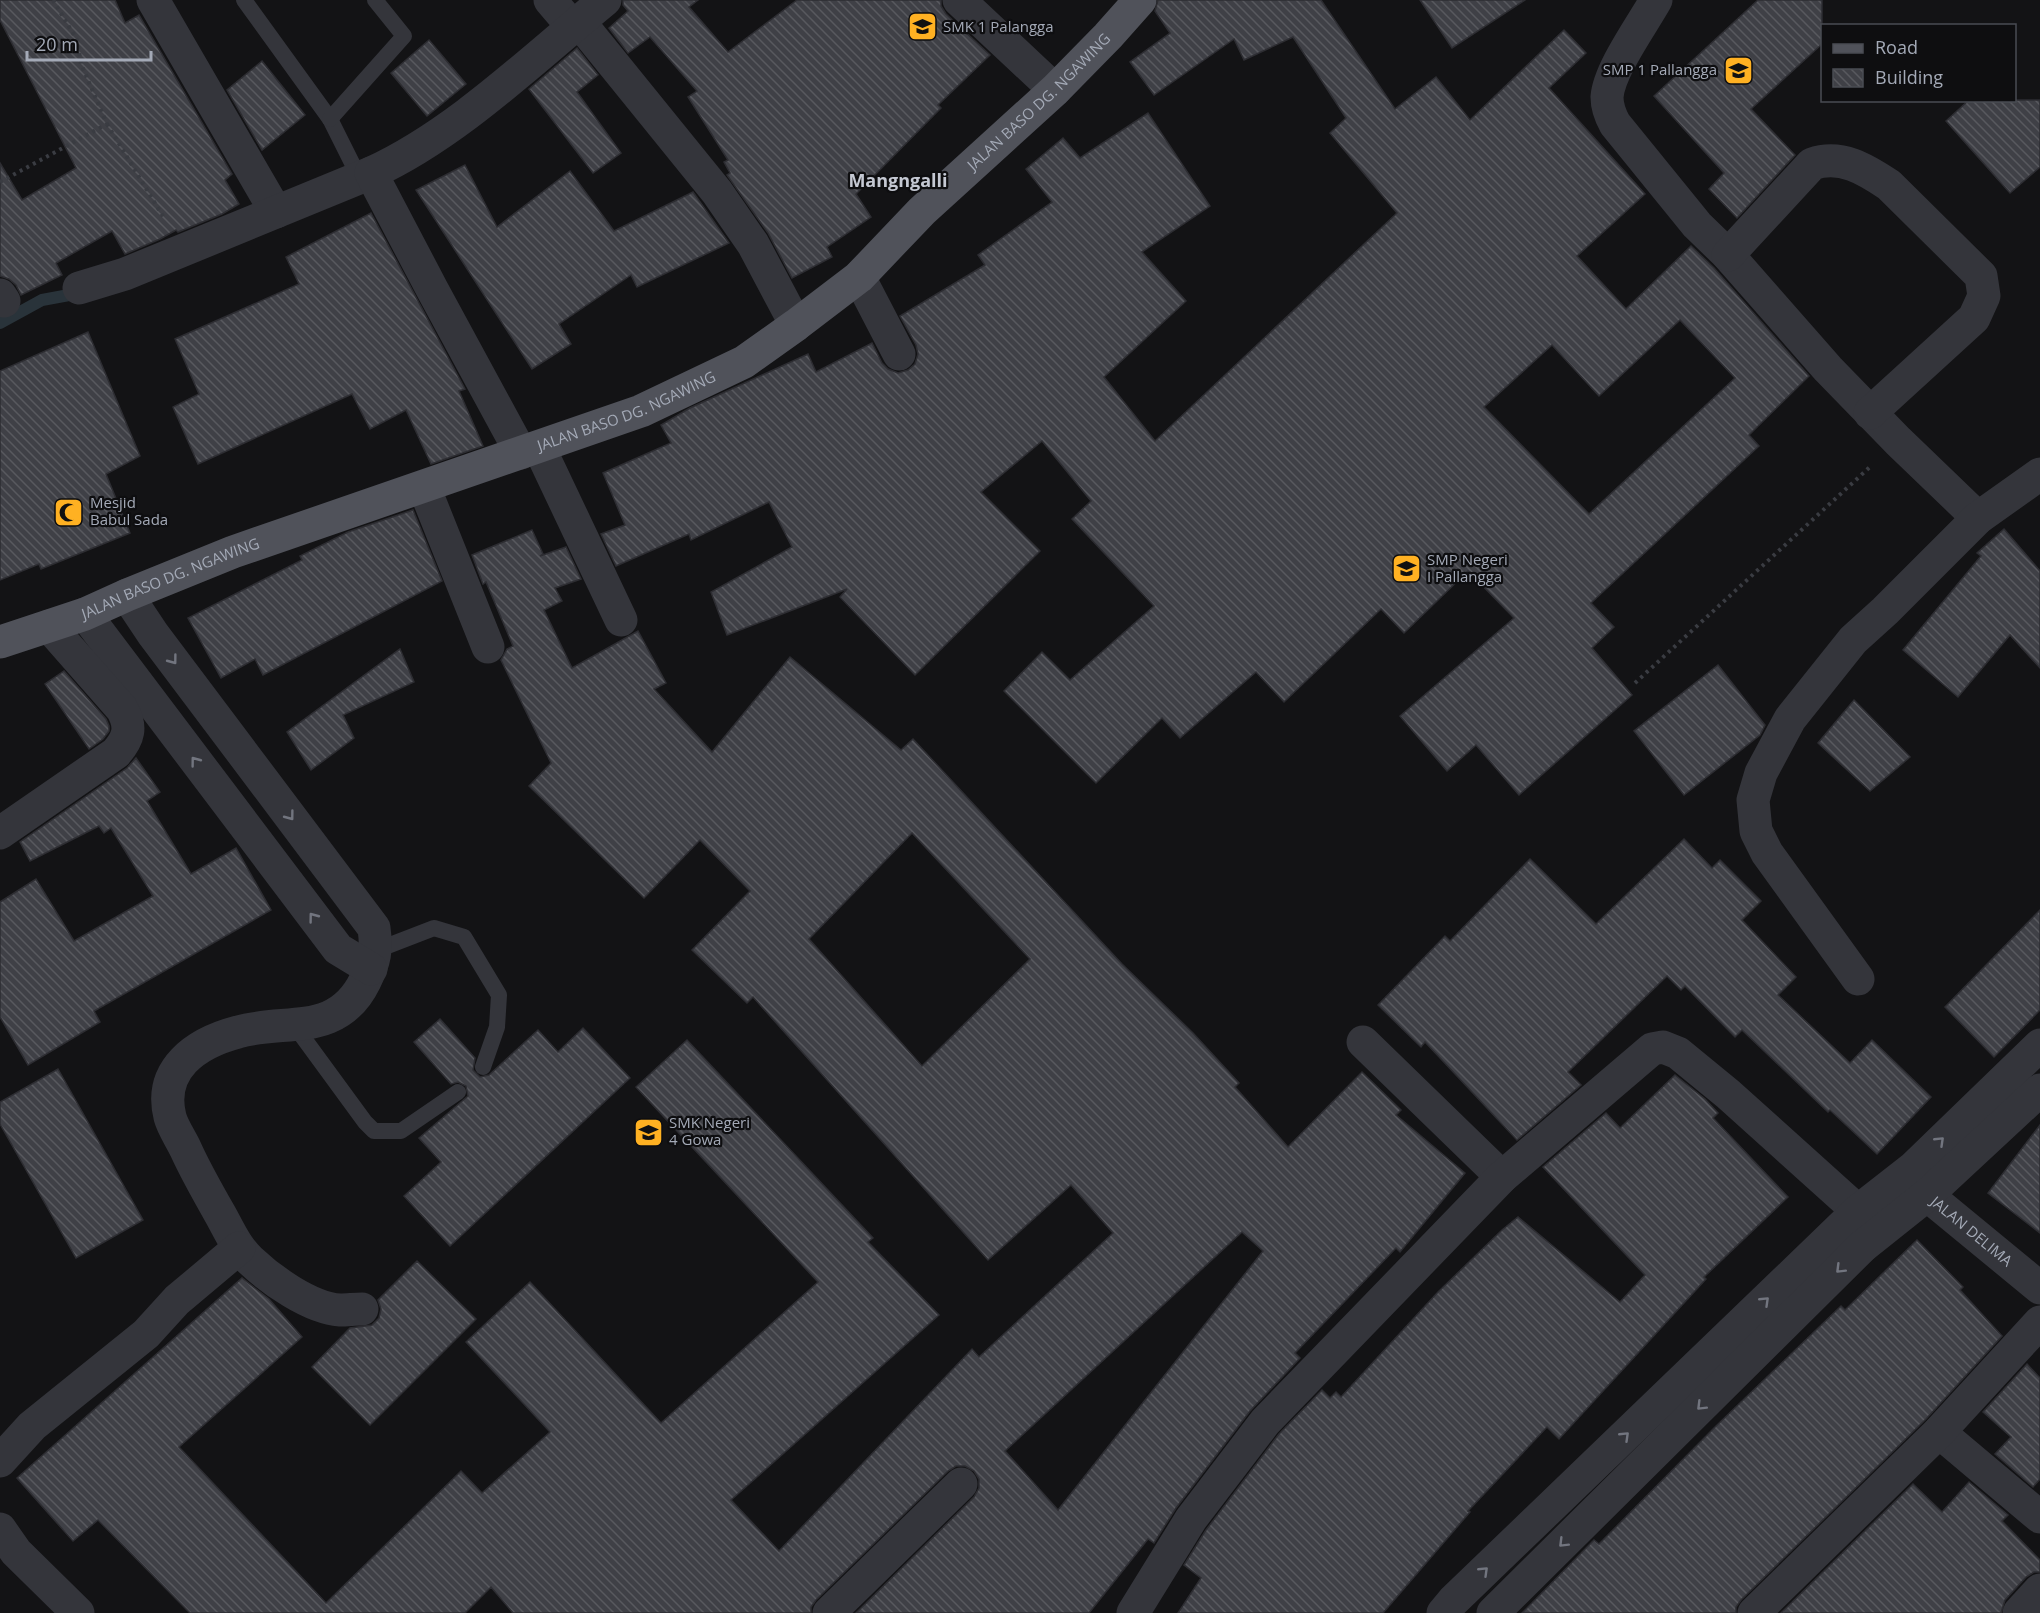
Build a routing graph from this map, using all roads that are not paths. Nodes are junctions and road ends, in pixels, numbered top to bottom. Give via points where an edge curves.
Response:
1 (153, 0) edge
2 (244, 0) edge
3 (375, 0) edge
4 (550, 0) edge
5 (604, 0) edge
6 (959, 0) edge
7 (1140, 0) edge
8 (1656, 0) edge
9 (581, 30) junction
10 (1055, 90) junction
11 (330, 119) junction
12 (369, 177) junction
13 (276, 212) junction
14 (1728, 255) junction
15 (859, 277) junction
16 (79, 288) dead end
17 (796, 325) junction
18 (899, 354) dead end
19 (1870, 413) junction
20 (530, 450) junction
21 (2040, 474) edge
22 (424, 488) junction
23 (1978, 518) junction
24 (127, 595) junction
25 (85, 614) junction
26 (621, 620) dead end
27 (49, 626) junction
28 (153, 634) junction
29 (0, 642) edge
30 (488, 647) dead end
31 (116, 657) junction
32 (0, 833) edge
33 (374, 949) junction
34 (1858, 979) dead end
35 (294, 1025) junction
36 (1363, 1042) dead end
37 (2040, 1045) edge
38 (483, 1066) dead end
39 (2040, 1090) edge
40 (458, 1092) dead end
41 (1502, 1177) junction
42 (1920, 1182) junction
43 (1858, 1211) junction
44 (1863, 1246) junction
45 (239, 1248) junction
46 (2040, 1288) edge
47 (362, 1309) dead end
48 (2040, 1322) edge
49 (1939, 1432) junction
50 (0, 1461) edge
51 (961, 1484) dead end
52 (2040, 1517) edge
53 (0, 1529) edge
54 (2040, 1590) edge
55 (1453, 1609) edge
56 (78, 1613) edge
57 (829, 1613) edge
58 (1133, 1613) edge
59 (1493, 1613) edge
60 (1754, 1613) edge
61 (2019, 1613) edge

1 - 13 street
2 - 11 lane
3 - 11 lane via 404,36
4 - 9 street
5 - 9 street
6 - 10 street
7 - 10 main road, JALAN BASO DG. NGAWING
8 - 14 street via 1612,77 1608,110 1615,124 1690,216
9 - 12 street via 416,150
9 - 17 street via 717,192 753,244
10 - 15 main road, JALAN BASO DG. NGAWING via 922,211
11 - 12 lane
12 - 13 street
12 - 20 street
13 - 16 street via 124,274
14 - 19 street
14 - 19 street via 1812,164 1838,160 1889,185 1981,276 1984,296 1974,318
15 - 17 main road, JALAN BASO DG. NGAWING
15 - 18 street
17 - 20 main road, JALAN BASO DG. NGAWING via 744,362 641,411
19 - 23 street
20 - 22 main road, JALAN BASO DG. NGAWING
20 - 26 street
21 - 23 street
22 - 24 main road, JALAN BASO DG. NGAWING via 233,552
22 - 30 street
23 - 34 street via 1853,640 1832,666 1790,719 1761,773 1753,800 1756,831 1767,853
24 - 25 main road, JALAN BASO DG. NGAWING
24 - 28 street
25 - 27 main road, JALAN BASO DG. NGAWING
25 - 31 street
27 - 29 main road, JALAN BASO DG. NGAWING
27 - 32 street via 122,709 130,729 116,753
28 - 31 street
28 -> 33 street
33 -> 31 street via 339,950
33 - 35 street via 360,991 345,1009 324,1020
33 - 38 lane via 434,928 464,937 499,994 497,1027
35 - 40 lane via 374,1131 401,1131
35 - 45 street via 238,1031 206,1045 174,1071 168,1093 171,1117 196,1173
36 - 41 street
42 -> 37 street
39 - 42 street
41 - 43 street via 1652,1049 1663,1047 1678,1053 1728,1094
41 - 58 street via 1265,1422 1191,1519
42 - 43 street
42 - 44 street
42 - 46 street, JALAN DELIMA
43 - 44 street
55 -> 43 street
44 -> 59 street
45 - 47 street via 280,1285 304,1299 338,1310
45 - 50 street via 177,1300 146,1334 32,1426
48 - 49 street
49 - 52 street
49 - 60 street
51 - 57 street
53 - 56 street via 16,1552
54 - 61 street

